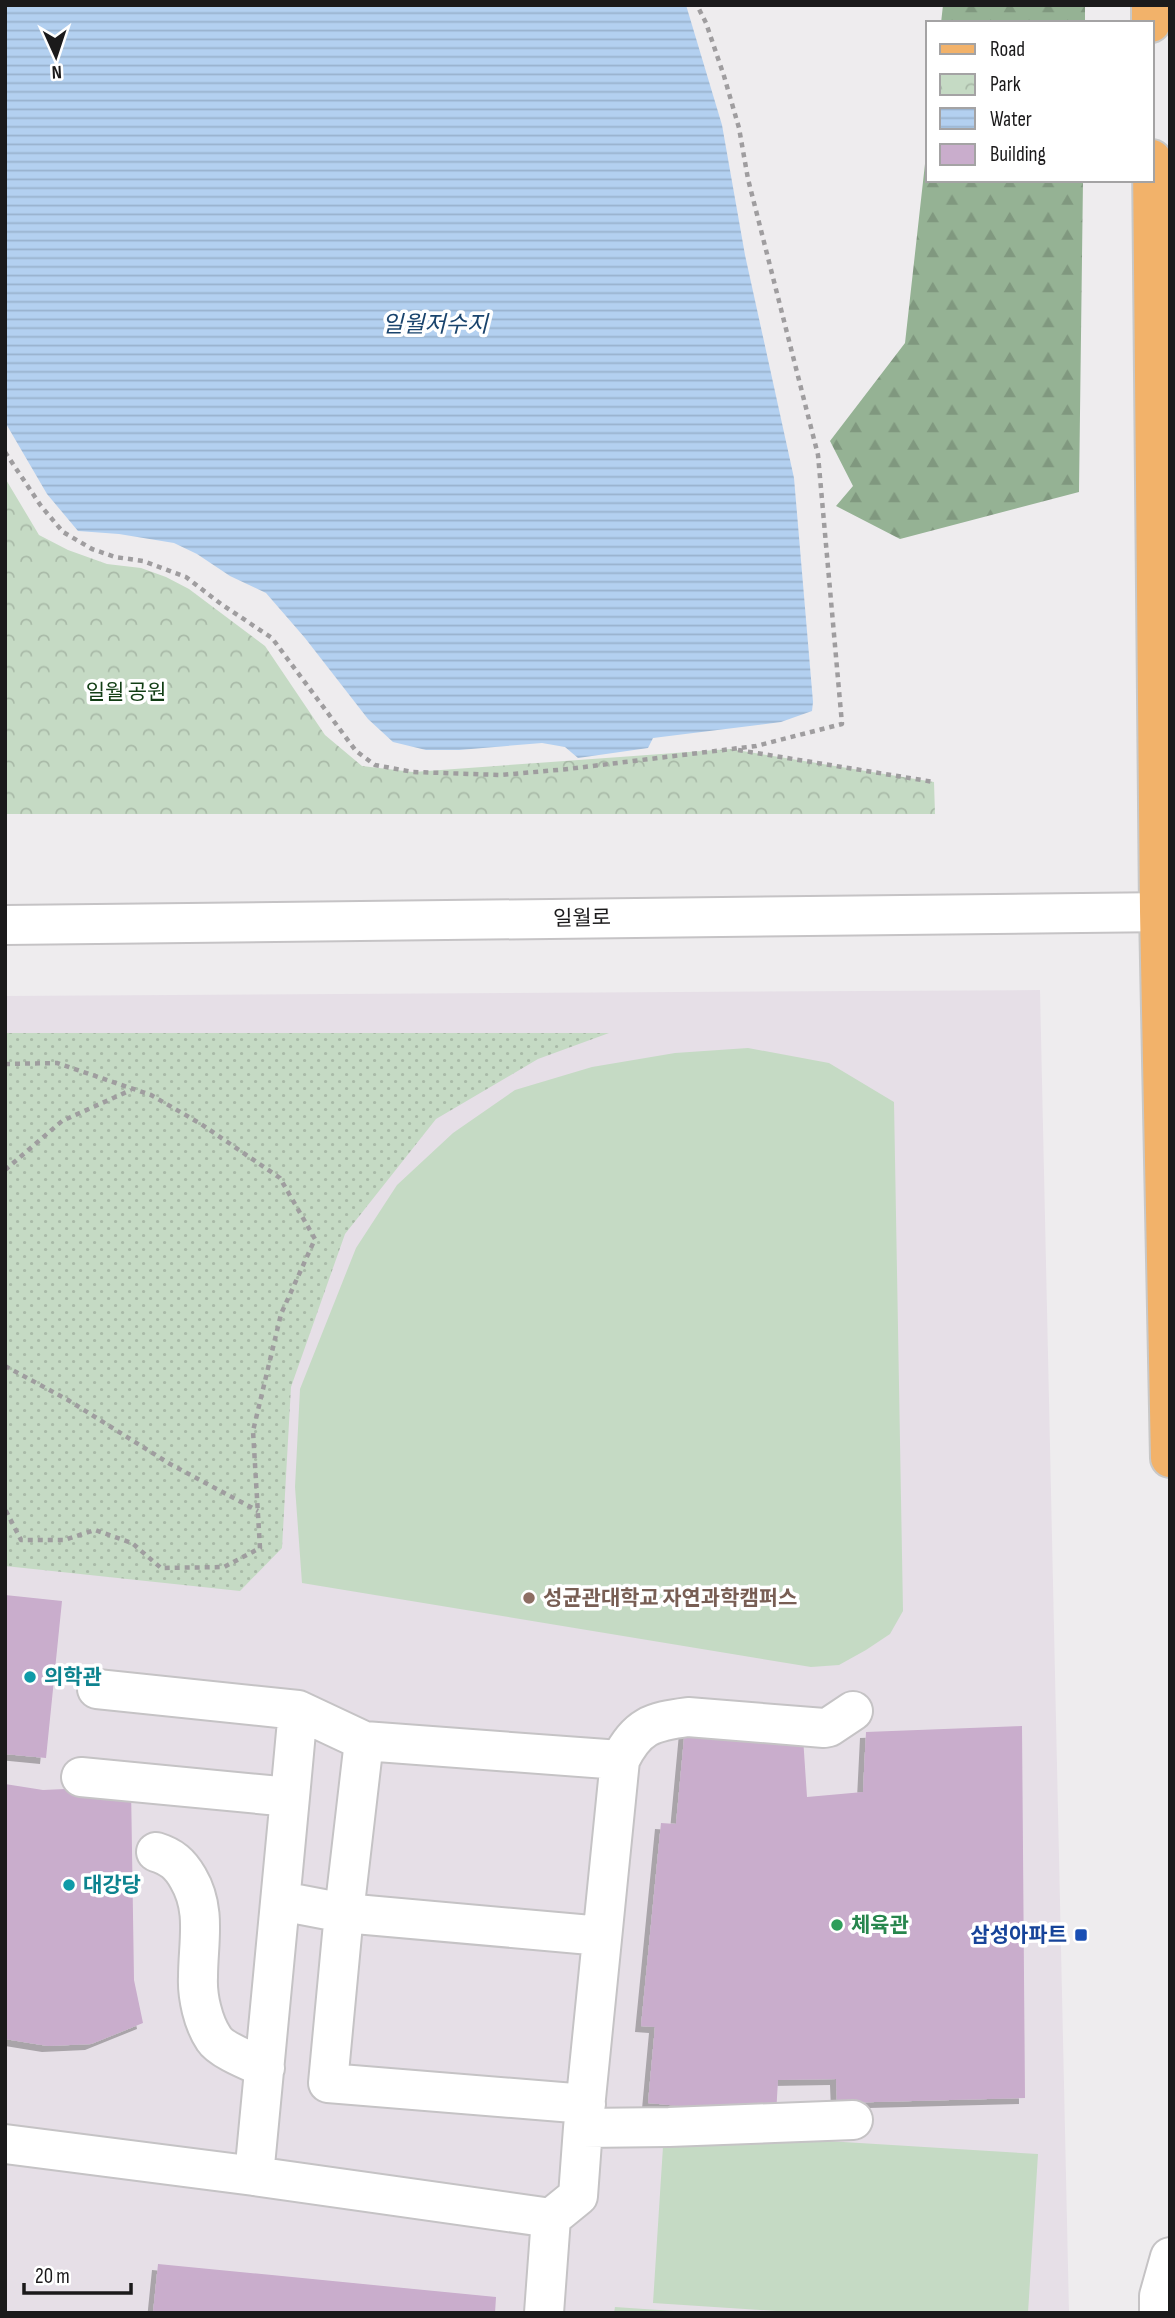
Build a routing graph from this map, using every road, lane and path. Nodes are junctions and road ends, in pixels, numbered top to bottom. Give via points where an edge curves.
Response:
1 (697, 5) edge
2 (1152, 182) edge
3 (5, 452) edge
4 (730, 748) junction
5 (934, 782) dead end
6 (1164, 911) edge
7 (5, 925) edge
8 (5, 1064) edge
9 (132, 1089) junction
10 (5, 1170) edge
11 (5, 1366) edge
12 (1170, 1458) edge
13 (5, 1509) edge
14 (258, 1511) junction
15 (97, 1689) dead end
16 (298, 1710) junction
17 (853, 1711) dead end
18 (364, 1741) junction
19 (620, 1760) junction
20 (81, 1777) dead end
21 (290, 1797) junction
22 (156, 1852) dead end
23 (281, 1901) junction
24 (344, 1913) junction
25 (602, 1936) junction
26 (265, 2068) junction
27 (584, 2116) junction
28 (853, 2120) dead end
29 (5, 2144) edge
30 (254, 2176) junction
31 (551, 2218) junction
32 (1170, 2258) edge
33 (544, 2313) edge
34 (1159, 2313) edge

1 - 4 path via 739,128 818,454 842,724
2 - 6 main road
3 - 4 path via 63,532 92,549 186,577 272,638 356,751 375,765 413,772 501,775
4 - 5 path
6 - 7 street, 일월로
6 - 12 main road
8 - 9 path via 57,1063
9 - 10 path via 62,1121
9 - 14 path via 201,1124 280,1178 315,1239 281,1314 253,1431
11 - 14 path
13 - 14 path via 21,1540 64,1540 95,1530 132,1543 161,1568 223,1567 260,1548
15 - 16 street
16 - 18 street
16 - 21 street
17 - 19 street via 824,1728 688,1717 670,1720 647,1726 629,1740
18 - 19 street
18 - 24 street
19 - 25 street
20 - 21 street
21 - 23 street
22 - 26 street via 180,1865 195,1888 202,1916 198,1980 202,2011 215,2040
23 - 24 street
23 - 26 street
24 - 25 street
24 - 27 street via 328,2083
25 - 27 street
26 - 30 street
27 - 28 street via 669,2127
27 - 31 street via 578,2196
29 - 30 street
30 - 31 street
31 - 33 street
32 - 34 street

